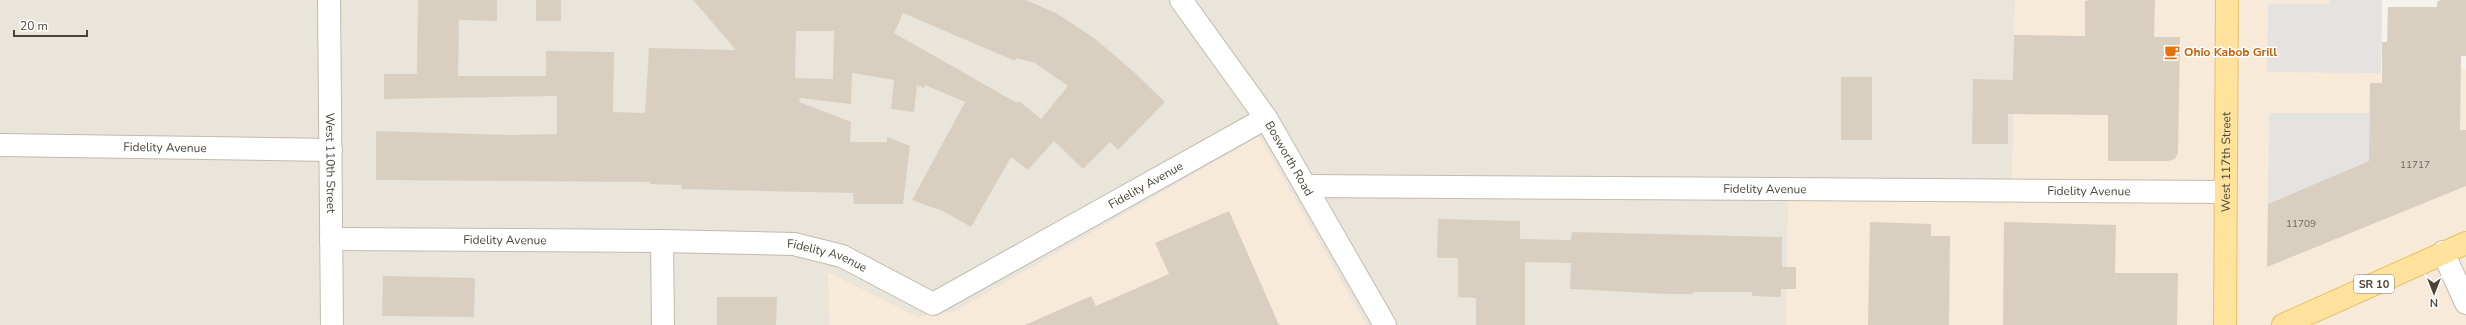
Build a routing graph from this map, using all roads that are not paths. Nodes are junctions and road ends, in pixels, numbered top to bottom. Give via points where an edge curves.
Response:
1 (329, 0) edge
2 (1182, 0) edge
3 (2227, 0) edge
4 (1266, 118) junction
5 (0, 145) edge
6 (331, 150) junction
7 (1306, 186) junction
8 (2225, 192) junction
9 (331, 239) junction
10 (662, 241) junction
11 (2466, 243) edge
12 (2444, 252) junction
13 (2466, 303) edge
14 (332, 325) edge
15 (663, 325) edge
16 (1386, 325) edge
17 (2225, 325) edge
18 (2283, 325) edge

1 - 6 street, West 110th Street
2 - 4 street, Bosworth Road
3 - 8 main road, West 117th Street
4 - 7 street, Bosworth Road
4 - 10 street, Fidelity Avenue via 934,304 842,256 794,244
5 - 6 street, Fidelity Avenue
6 - 9 street, West 110th Street
7 - 8 street, Fidelity Avenue
7 - 16 street, Bosworth Road
8 - 17 main road, West 117th Street
9 - 10 street, Fidelity Avenue
9 - 14 street, West 110th Street
10 - 15 street
11 - 12 main road, SR 10
12 - 13 street
12 - 18 main road, SR 10

